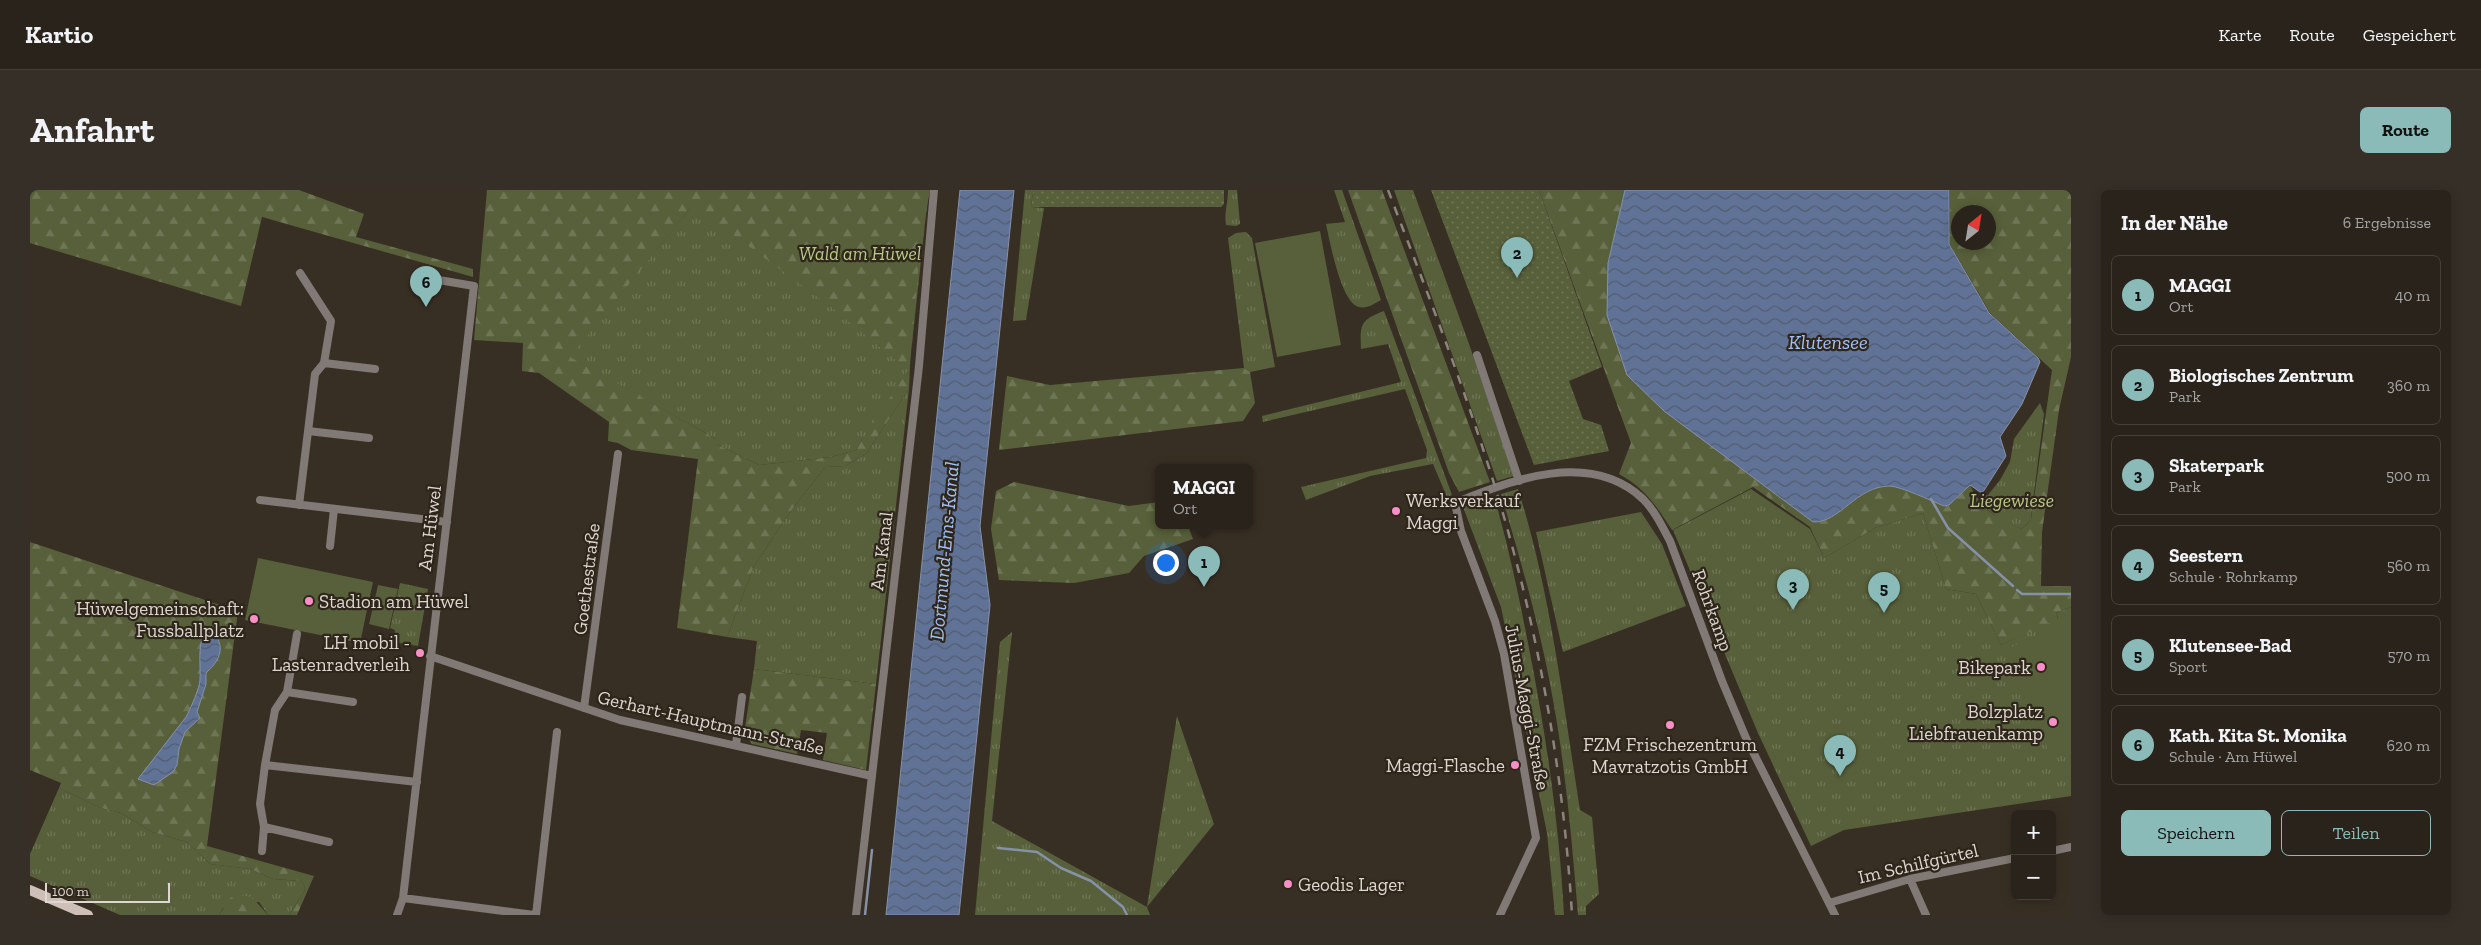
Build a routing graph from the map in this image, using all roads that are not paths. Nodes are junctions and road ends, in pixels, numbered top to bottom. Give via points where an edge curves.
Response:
1 (934, 190) edge
2 (300, 273) dead end
3 (421, 277) dead end
4 (1477, 355) dead end
5 (324, 363) junction
6 (375, 369) dead end
7 (308, 431) junction
8 (369, 438) dead end
9 (618, 454) dead end
10 (1519, 481) junction
11 (260, 500) dead end
12 (1455, 502) joint
13 (299, 505) junction
14 (334, 509) junction
15 (446, 522) junction
16 (330, 546) dead end
17 (297, 634) dead end
18 (430, 656) junction
19 (287, 692) junction
20 (742, 697) dead end
21 (354, 702) dead end
22 (584, 708) junction
23 (557, 732) dead end
24 (736, 745) junction
25 (265, 765) junction
26 (872, 776) junction
27 (417, 782) junction
28 (264, 827) junction
29 (330, 842) dead end
30 (2071, 847) edge
31 (2056, 850) edge
32 (262, 851) dead end
33 (2011, 859) edge
34 (1910, 879) junction
35 (30, 890) edge
36 (404, 898) junction
37 (1829, 902) junction
38 (88, 915) edge
39 (397, 915) edge
40 (535, 915) edge
41 (856, 915) edge
42 (1500, 915) edge
43 (1836, 915) edge
44 (1926, 915) edge

1 - 26 street, Am Kanal via 919,366
2 - 5 street via 331,321
3 - 15 street, Am Hüwel via 474,286
4 - 10 street
5 - 6 street
5 - 7 street via 315,374
7 - 8 street
7 - 13 street
9 - 22 street, Goethestraße
10 - 12 street, Rohrkamp
10 - 37 street, Rohrkamp via 1581,472 1612,479 1643,500 1659,520 1746,738
11 - 13 street
12 - 42 street, Julius-Maggi-Straße via 1461,531 1495,620 1504,654 1536,838
13 - 14 street
14 - 15 street
14 - 16 street
15 - 18 street, Am Hüwel
17 - 19 street
18 - 22 street, Gerhart-Hauptmann-Straße
18 - 27 street, Am Hüwel
19 - 21 street
19 - 25 street via 275,710
20 - 24 street
22 - 24 street, Gerhart-Hauptmann-Straße via 620,720
23 - 40 street
24 - 26 street, Gerhart-Hauptmann-Straße
25 - 27 street
25 - 28 street via 260,804
26 - 41 street, Am Kanal
27 - 36 street, Am Hüwel
28 - 29 street
28 - 32 street
30 - 31 street
33 - 34 street, Im Schilfgürtel
34 - 37 street, Im Schilfgürtel
34 - 44 street
35 - 38 main road
36 - 39 street, Am Hüwel
36 - 40 street
37 - 43 street, Rohrkamp

